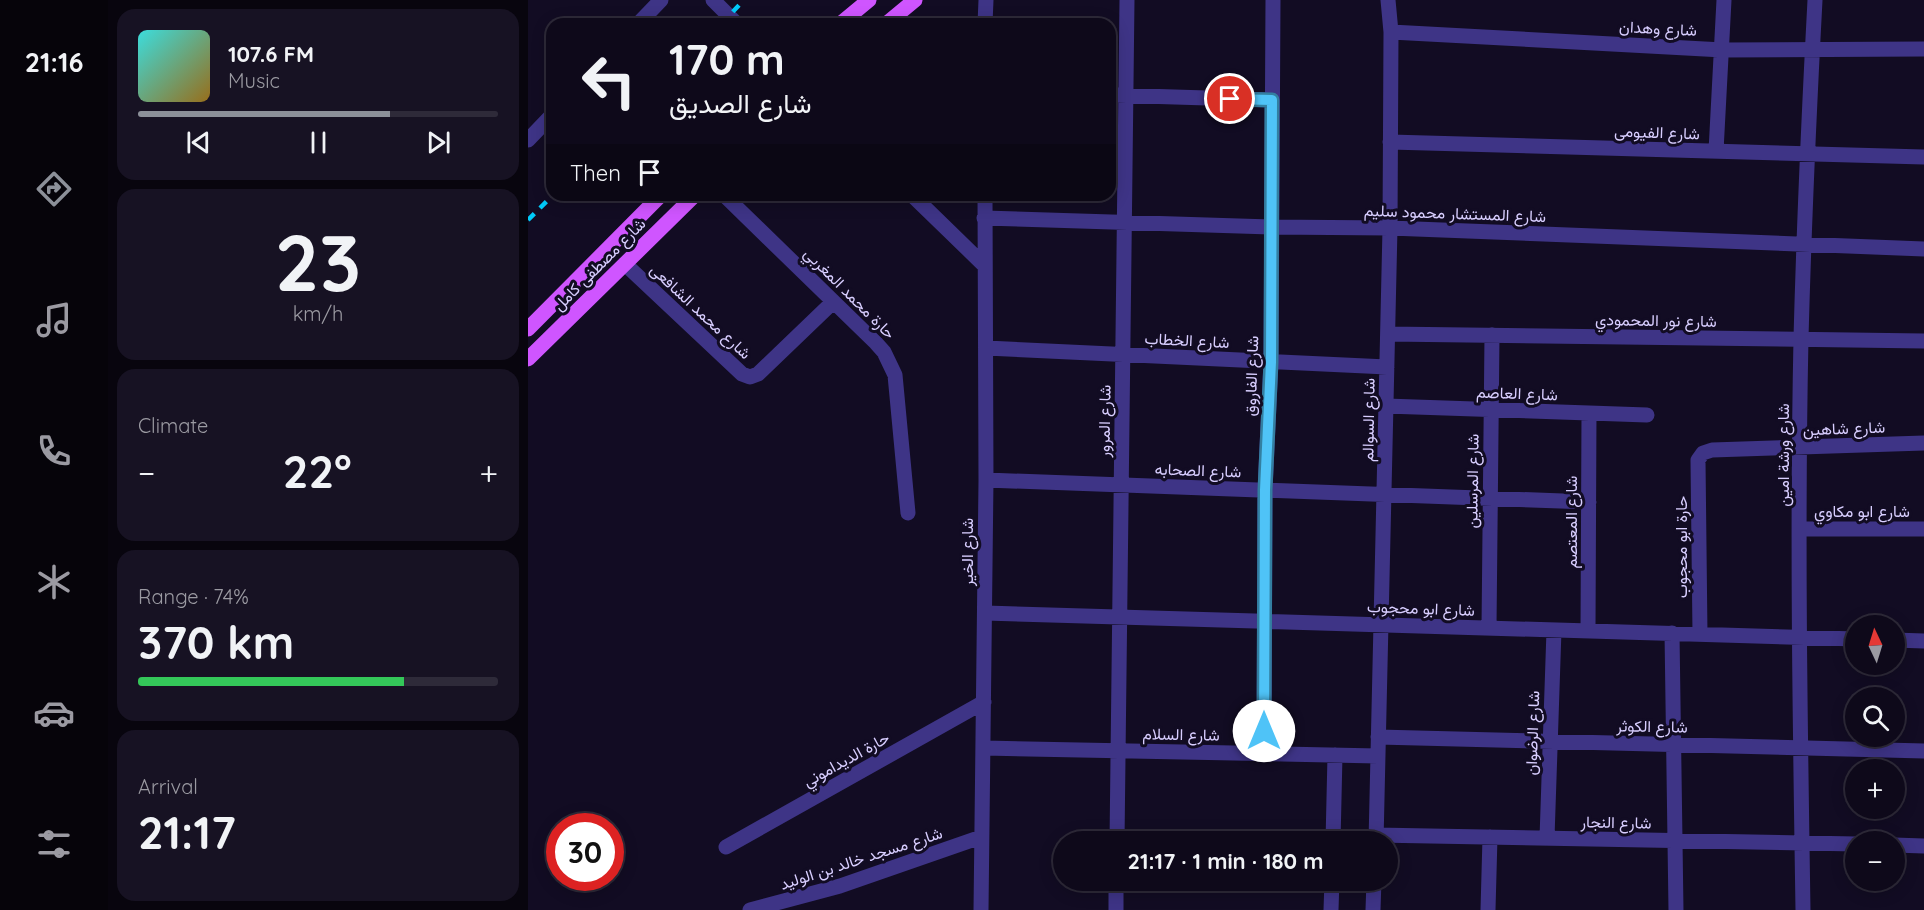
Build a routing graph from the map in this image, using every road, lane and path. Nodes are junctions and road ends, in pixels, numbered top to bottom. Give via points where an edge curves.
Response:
1 (661, 0) edge
2 (713, 0) edge
3 (868, 0) edge
4 (915, 0) edge
5 (986, 0) edge
6 (1127, 0) edge
7 (1273, 0) edge
8 (1388, 0) edge
9 (1724, 0) edge
10 (1815, 0) edge
11 (644, 18) edge
12 (731, 18) edge
13 (847, 18) edge
14 (893, 18) edge
15 (986, 18) edge
16 (1391, 32) junction
17 (1924, 49) edge
18 (1723, 50) junction
19 (1812, 51) junction
20 (1118, 95) edge
21 (1272, 100) junction
22 (546, 120) edge
23 (528, 140) edge
24 (1390, 142) junction
25 (1716, 151) junction
26 (1807, 154) junction
27 (1924, 157) edge
28 (655, 201) edge
29 (689, 201) edge
30 (730, 201) edge
31 (918, 201) edge
32 (985, 201) edge
33 (984, 218) junction
34 (1124, 222) junction
35 (1271, 227) junction
36 (1390, 228) junction
37 (1804, 245) junction
38 (1924, 249) edge
39 (625, 264) junction
40 (985, 266) junction
41 (833, 302) junction
42 (528, 329) edge
43 (1388, 334) junction
44 (1492, 335) junction
45 (1801, 340) junction
46 (1924, 341) edge
47 (986, 348) junction
48 (1123, 355) junction
49 (528, 359) edge
50 (1271, 362) junction
51 (1387, 367) junction
52 (1386, 406) junction
53 (1491, 410) junction
54 (1590, 413) junction
55 (1647, 415) dead end
56 (1924, 443) edge
57 (1801, 447) junction
58 (1698, 460) joint
59 (986, 480) junction
60 (1122, 485) junction
61 (1265, 490) junction
62 (1384, 495) junction
63 (1490, 499) junction
64 (1589, 502) junction
65 (908, 513) dead end
66 (1800, 529) junction
67 (1924, 529) edge
68 (985, 613) junction
69 (1120, 617) junction
70 (1264, 621) junction
71 (1381, 625) junction
72 (1489, 628) junction
73 (1554, 630) junction
74 (1588, 631) junction
75 (1672, 633) junction
76 (1700, 634) junction
77 (1800, 637) junction
78 (1845, 639) edge
79 (1905, 640) edge
80 (1924, 641) edge
81 (984, 702) junction
82 (1378, 737) junction
83 (1550, 741) junction
84 (1674, 745) junction
85 (984, 748) junction
86 (1801, 748) junction
87 (1118, 750) junction
88 (1924, 752) edge
89 (1264, 753) junction
90 (1335, 755) junction
91 (1378, 756) junction
92 (1117, 831) edge
93 (1333, 831) edge
94 (1376, 831) edge
95 (981, 837) junction
96 (1490, 837) junction
97 (1398, 838) edge
98 (1547, 838) junction
99 (1675, 841) junction
100 (1802, 843) junction
101 (1845, 844) edge
102 (1905, 845) edge
103 (1924, 846) edge
104 (726, 847) dead end
105 (1116, 891) edge
106 (1332, 891) edge
107 (1374, 891) edge
108 (750, 910) edge
109 (981, 910) edge
110 (1116, 910) edge
111 (1331, 910) edge
112 (1373, 910) edge
113 (1488, 910) edge
114 (1676, 910) edge
115 (1803, 910) edge

1 - 11 street
2 - 12 street
3 - 13 main road
4 - 14 main road
5 - 15 street
6 - 20 street, شارع المرور
7 - 21 street, شارع الفاروق
8 - 16 street, شارع السوالم
9 - 18 street
10 - 19 street, شارع ورشة امين
16 - 18 street, شارع وهدان
16 - 24 street, شارع السوالم
17 - 19 street, شارع وهدان
18 - 19 street, شارع وهدان
18 - 25 street
19 - 26 street, شارع ورشة امين
20 - 21 street
20 - 34 street, شارع المرور
21 - 35 street, شارع الفاروق
22 - 23 street
24 - 25 street, شارع الفيومى
24 - 36 street, شارع السوالم
25 - 26 street, شارع الفيومى
26 - 27 street, شارع الفيومى
26 - 37 street, شارع ورشة امين
28 - 42 main road, شارع مصطفى كامل
29 - 39 main road, شارع مصطفى كامل
30 - 41 street, حارة محمد المغربي
31 - 40 street
32 - 33 street, شارع الخير
33 - 34 street, شارع المستشار محمود سليم
33 - 40 street, شارع الخير
34 - 35 street, شارع المستشار محمود سليم
34 - 48 street, شارع المرور
35 - 36 street, شارع المستشار محمود سليم
35 - 50 street, شارع الفاروق
36 - 37 street, شارع المستشار محمود سليم
36 - 43 street, شارع السوالم
37 - 38 street, شارع المستشار محمود سليم
37 - 45 street, شارع ورشة امين
39 - 41 street, شارع محمد الشافعى via 742,374 750,377 758,374
39 - 49 main road, شارع مصطفى كامل
40 - 47 street, شارع الخير
41 - 65 street, حارة محمد المغربي via 884,352 895,375
43 - 44 street, شارع نور المحمودي
43 - 51 street, شارع السوالم
44 - 45 street, شارع نور المحمودي
44 - 53 street, شارع المرسلين
45 - 46 street, شارع نور المحمودي
45 - 57 street, شارع ورشة امين
47 - 48 street, شارع الخطاب
47 - 59 street, شارع الخير
48 - 50 street, شارع الخطاب
48 - 60 street, شارع المرور
50 - 51 street, شارع الخطاب
50 - 61 street, شارع الفاروق
51 - 52 street, شارع السوالم
52 - 53 street, شارع العاصم
52 - 62 street, شارع السوالم
53 - 54 street, شارع العاصم
53 - 63 street, شارع المرسلين
54 - 55 street, شارع العاصم
54 - 64 street, شارع المعتصم
56 - 57 street, شارع شاهين
57 - 58 street, شارع شاهين via 1712,450
57 - 66 street, شارع ورشة امين
58 - 76 street, حارة ابو محجوب
59 - 60 street, شارع الصحابه
59 - 68 street, شارع الخير
60 - 61 street, شارع الصحابه
60 - 69 street, شارع المرور
61 - 62 street, شارع الصحابه
61 - 70 street, شارع الفاروق
62 - 63 street, شارع الصحابه
62 - 71 street, شارع السوالم
63 - 64 street, شارع الصحابه
63 - 72 street, شارع المرسلين
64 - 74 street, شارع المعتصم
66 - 67 street, شارع ابو مكاوي
66 - 77 street, شارع ورشة امين
68 - 69 street, شارع ابو محجوب
68 - 81 street, شارع الخير
69 - 70 street, شارع ابو محجوب
69 - 87 street, شارع المرور
70 - 71 street, شارع ابو محجوب
70 - 89 street, شارع الفاروق
71 - 72 street, شارع ابو محجوب
71 - 82 street, شارع السوالم
72 - 73 street, شارع ابو محجوب
73 - 74 street, شارع ابو محجوب
73 - 83 street, شارع الرضوان
74 - 75 street, شارع ابو محجوب
75 - 76 street, شارع ابو محجوب
75 - 84 street
76 - 77 street, شارع ابو محجوب
77 - 78 street, شارع ابو محجوب
77 - 86 street, شارع ورشة امين
79 - 80 street
81 - 85 street, شارع الخير
81 - 104 street, حارة الديداموني
82 - 83 street, شارع الكوثر
82 - 91 street, شارع السوالم
83 - 84 street, شارع الكوثر
83 - 98 street, شارع الرضوان
84 - 86 street, شارع الكوثر
84 - 99 street
85 - 87 street, شارع السلام
85 - 95 street, شارع الخير
86 - 88 street, شارع الكوثر
86 - 100 street, شارع ورشة امين
87 - 89 street, شارع السلام
87 - 92 street, شارع المرور
89 - 90 street, شارع السلام
90 - 91 street, شارع السلام
90 - 93 street
91 - 94 street, شارع السوالم
95 - 108 street, شارع مسجد خالد بن الوليد via 840,886
95 - 109 street, شارع الخير
96 - 97 street, شارع النجار
96 - 98 street, شارع النجار
96 - 113 street
98 - 99 street, شارع النجار
99 - 100 street, شارع النجار
99 - 114 street
100 - 101 street, شارع النجار
100 - 115 street, شارع ورشة امين
102 - 103 street
105 - 110 street
106 - 111 street
107 - 112 street

